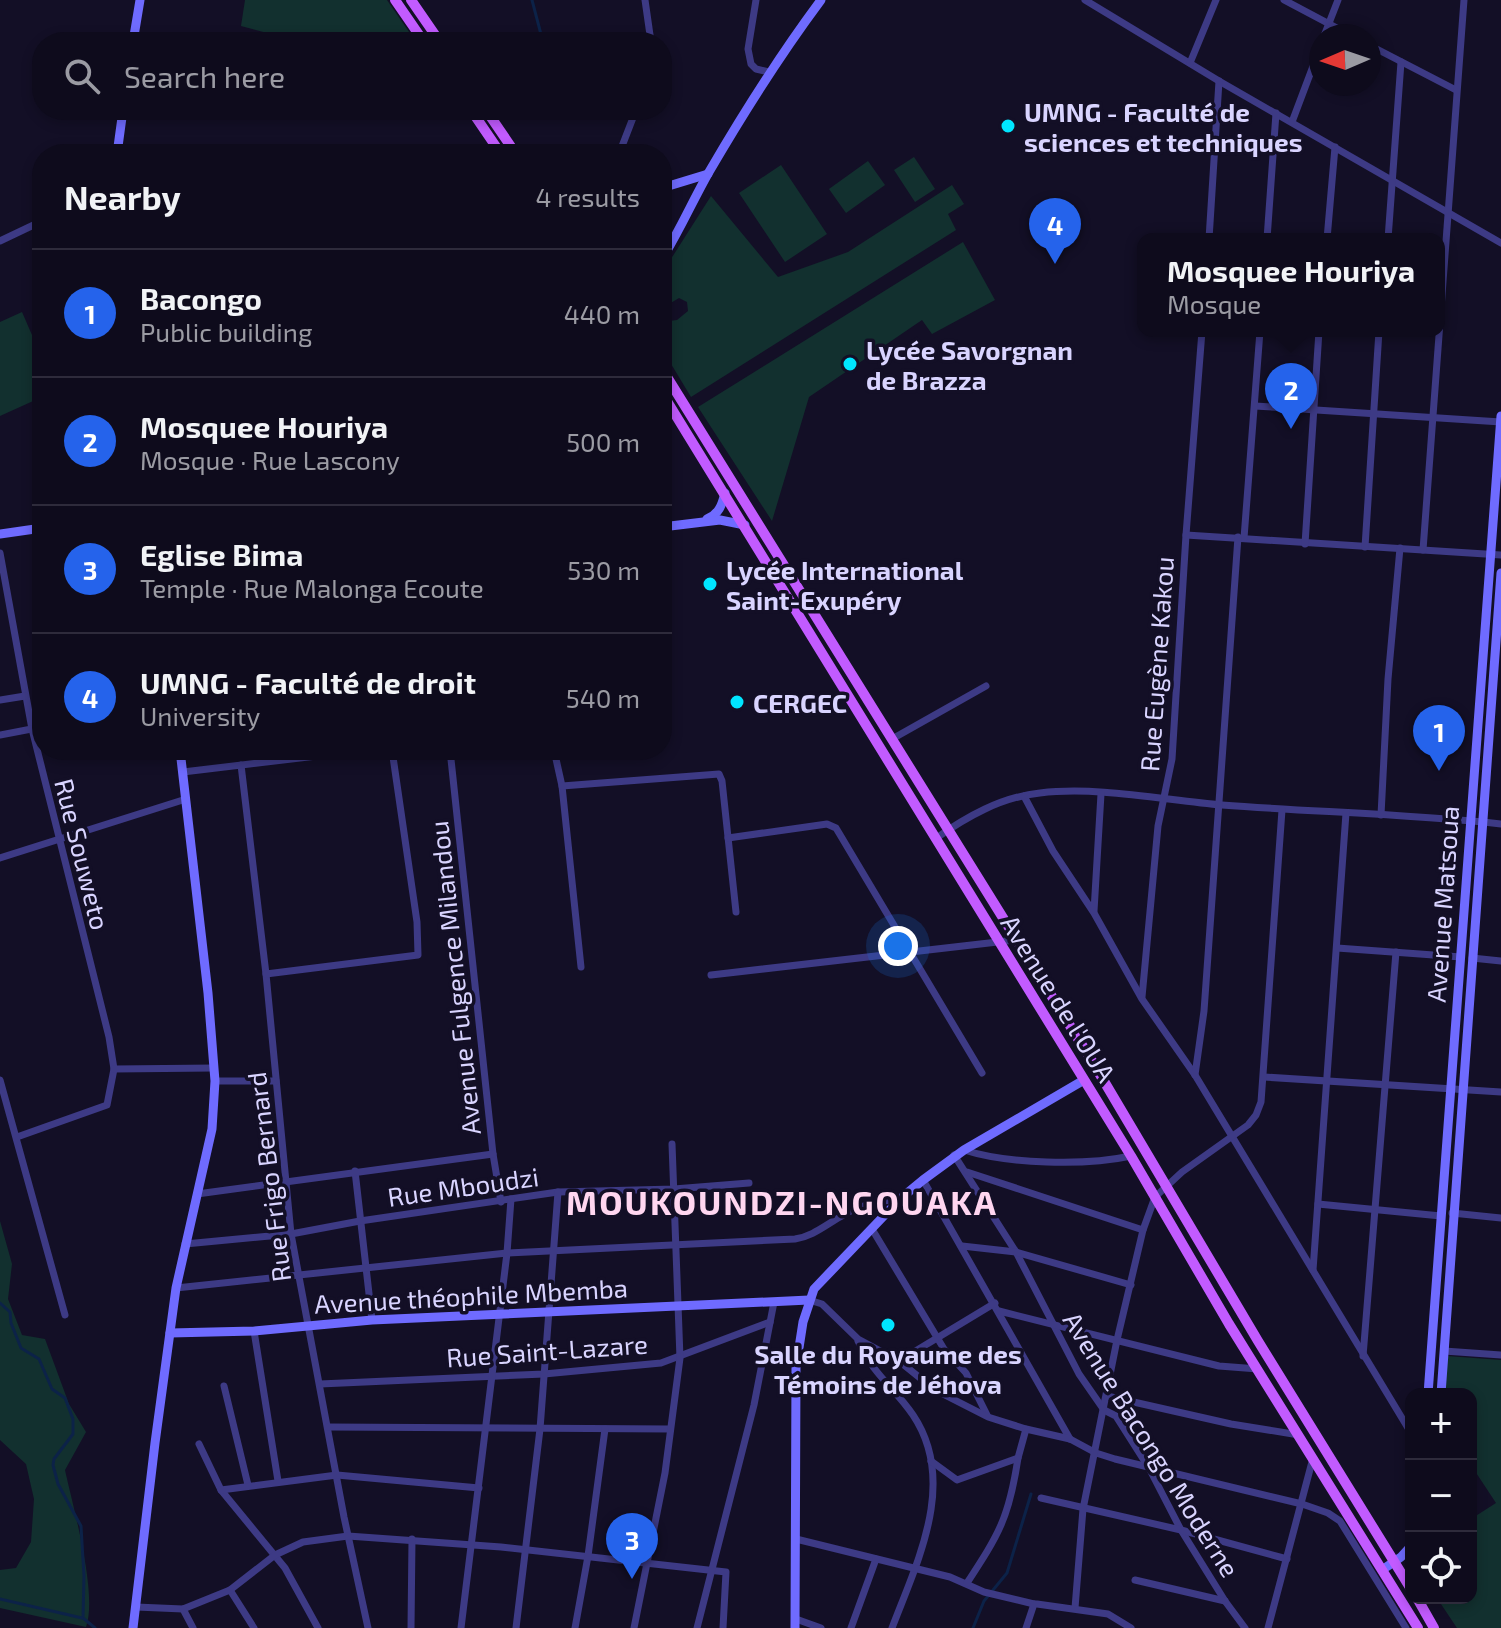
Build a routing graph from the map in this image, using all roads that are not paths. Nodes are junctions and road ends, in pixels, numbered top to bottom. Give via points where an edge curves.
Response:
1 (140, 0) edge
2 (395, 0) edge
3 (411, 0) edge
4 (645, 0) edge
5 (756, 0) edge
6 (821, 0) edge
7 (1085, 0) edge
8 (1106, 0) edge
9 (1216, 0) edge
10 (1284, 0) edge
11 (1338, 0) edge
12 (1464, 0) edge
13 (1102, 10) junction
14 (1329, 24) joint
15 (135, 32) edge
16 (417, 32) edge
17 (433, 32) edge
18 (650, 32) edge
19 (1381, 51) edge
20 (1401, 62) junction
21 (1190, 63) junction
22 (769, 72) junction
23 (1309, 77) edge
24 (1219, 81) junction
25 (1456, 90) junction
26 (1276, 113) junction
27 (122, 120) edge
28 (478, 120) edge
29 (493, 120) edge
30 (632, 120) edge
31 (1292, 122) junction
32 (118, 144) edge
33 (494, 144) edge
34 (509, 144) edge
35 (623, 144) edge
36 (1335, 147) junction
37 (708, 174) junction
38 (1393, 181) junction
39 (672, 185) edge
40 (1447, 212) junction
41 (32, 226) edge
42 (1209, 233) edge
43 (1267, 233) edge
44 (1328, 233) edge
45 (1389, 233) edge
46 (1445, 235) edge
47 (0, 241) edge
48 (672, 243) edge
49 (1501, 243) edge
50 (1202, 337) edge
51 (1260, 337) edge
52 (1319, 337) edge
53 (1379, 337) edge
54 (1438, 337) edge
55 (672, 385) edge
56 (1255, 406) junction
57 (672, 409) edge
58 (1313, 409) junction
59 (1373, 413) junction
60 (1433, 418) junction
61 (1501, 420) edge
62 (736, 486) junction
63 (725, 493) junction
64 (757, 519) junction
65 (697, 523) junction
66 (672, 526) edge
67 (744, 526) junction
68 (32, 529) edge
69 (0, 534) edge
70 (1186, 535) junction
71 (1241, 537) junction
72 (1305, 544) junction
73 (1365, 547) junction
74 (1400, 548) junction
75 (1423, 550) junction
76 (0, 553) edge
77 (1496, 554) edge
78 (1501, 573) edge
79 (986, 686) dead end
80 (1497, 686) edge
81 (25, 696) junction
82 (0, 700) edge
83 (32, 729) joint
84 (0, 735) edge
85 (892, 739) junction
86 (39, 760) edge
87 (181, 760) edge
88 (282, 760) edge
89 (393, 760) edge
90 (451, 760) edge
91 (556, 760) edge
92 (275, 761) joint
93 (241, 765) junction
94 (183, 772) junction
95 (562, 786) junction
96 (1101, 794) junction
97 (1024, 796) junction
98 (186, 799) junction
99 (1162, 800) junction
100 (1218, 805) junction
101 (1282, 810) junction
102 (1346, 813) junction
103 (1381, 815) junction
104 (1470, 820) junction
105 (1482, 822) junction
106 (1501, 824) edge
107 (947, 830) junction
108 (728, 838) junction
109 (935, 839) junction
110 (58, 841) junction
111 (0, 858) edge
112 (736, 912) dead end
113 (1094, 913) junction
114 (1015, 940) junction
115 (998, 941) junction
116 (1337, 948) junction
117 (909, 952) junction
118 (1396, 952) junction
119 (1461, 957) junction
120 (1472, 958) junction
121 (1501, 961) edge
122 (581, 967) dead end
123 (266, 974) junction
124 (711, 975) dead end
125 (1142, 999) junction
126 (1463, 1004) junction
127 (214, 1068) junction
128 (114, 1069) junction
129 (982, 1073) dead end
130 (1195, 1075) junction
131 (1264, 1077) junction
132 (0, 1080) edge
133 (1084, 1080) junction
134 (215, 1081) junction
135 (276, 1081) junction
136 (1328, 1081) junction
137 (1386, 1085) junction
138 (1456, 1088) junction
139 (1501, 1092) edge
140 (17, 1137) junction
141 (1231, 1139) junction
142 (672, 1144) dead end
143 (959, 1152) junction
144 (493, 1154) junction
145 (1131, 1156) junction
146 (355, 1171) junction
147 (966, 1172) junction
148 (923, 1180) junction
149 (285, 1182) junction
150 (749, 1183) dead end
151 (1167, 1184) junction
152 (674, 1189) junction
153 (558, 1192) junction
154 (197, 1194) junction
155 (1155, 1197) junction
156 (511, 1199) junction
157 (900, 1199) junction
158 (501, 1202) junction
159 (1318, 1204) junction
160 (1376, 1211) junction
161 (1452, 1213) junction
162 (1441, 1216) junction
163 (1501, 1218) edge
164 (360, 1221) junction
165 (872, 1229) junction
166 (1143, 1230) junction
167 (291, 1234) junction
168 (185, 1244) junction
169 (677, 1244) junction
170 (962, 1246) junction
171 (555, 1251) junction
172 (1016, 1252) junction
173 (507, 1253) junction
174 (366, 1270) junction
175 (1312, 1273) junction
176 (299, 1276) junction
177 (1131, 1285) junction
178 (176, 1288) junction
179 (809, 1300) junction
180 (774, 1302) junction
181 (995, 1303) junction
182 (679, 1305) junction
183 (999, 1311) junction
184 (550, 1312) junction
185 (65, 1315) dead end
186 (498, 1315) junction
187 (372, 1320) junction
188 (770, 1322) junction
189 (309, 1326) junction
190 (1055, 1327) junction
191 (254, 1331) junction
192 (170, 1333) junction
193 (858, 1339) junction
194 (938, 1339) junction
195 (1117, 1340) junction
196 (1444, 1351) junction
197 (1501, 1355) edge
198 (1363, 1356) junction
199 (680, 1358) junction
200 (899, 1361) junction
201 (1258, 1369) junction
202 (544, 1374) junction
203 (490, 1375) junction
204 (320, 1384) junction
205 (224, 1386) dead end
206 (1428, 1388) edge
207 (1441, 1388) edge
208 (1107, 1396) junction
209 (1104, 1410) junction
210 (988, 1417) junction
211 (1405, 1423) edge
212 (328, 1427) junction
213 (485, 1429) junction
214 (540, 1429) junction
215 (605, 1429) junction
216 (670, 1429) junction
217 (1026, 1429) junction
218 (1299, 1435) junction
219 (1070, 1439) junction
220 (199, 1444) dead end
221 (1096, 1453) junction
222 (1018, 1458) junction
223 (1313, 1458) junction
224 (931, 1461) junction
225 (1149, 1468) junction
226 (337, 1475) junction
227 (278, 1481) junction
228 (248, 1485) junction
229 (479, 1488) junction
230 (221, 1490) junction
231 (1041, 1498) dead end
232 (1302, 1504) junction
233 (1083, 1509) junction
234 (1345, 1519) junction
235 (1181, 1530) junction
236 (348, 1536) junction
237 (412, 1539) junction
238 (796, 1539) junction
239 (470, 1544) junction
240 (527, 1550) junction
241 (1405, 1552) edge
242 (275, 1555) junction
243 (588, 1556) junction
244 (876, 1559) junction
245 (1287, 1559) junction
246 (1394, 1562) junction
247 (646, 1564) junction
248 (915, 1568) junction
249 (711, 1569) junction
250 (1382, 1570) junction
251 (1405, 1579) edge
252 (1135, 1580) dead end
253 (967, 1583) junction
254 (230, 1590) junction
255 (1390, 1591) junction
256 (1405, 1597) edge
257 (1225, 1601) junction
258 (1034, 1604) junction
259 (1412, 1604) edge
260 (1414, 1604) edge
261 (136, 1607) junction
262 (1075, 1608) junction
263 (183, 1609) junction
264 (796, 1624) edge
265 (133, 1628) edge
266 (193, 1628) edge
267 (254, 1628) edge
268 (318, 1628) edge
269 (368, 1628) edge
270 (411, 1628) edge
271 (461, 1628) edge
272 (516, 1628) edge
273 (575, 1628) edge
274 (634, 1628) edge
275 (697, 1628) edge
276 (723, 1628) edge
277 (821, 1628) edge
278 (851, 1628) edge
279 (892, 1628) edge
280 (1026, 1628) edge
281 (1131, 1628) edge
282 (1245, 1628) edge
283 (1268, 1628) edge
284 (1406, 1628) edge
285 (1418, 1628) edge
286 (1434, 1628) edge

1 - 15 street
2 - 16 main road
3 - 17 main road
4 - 18 street
5 - 22 street via 748,55 756,69
6 - 22 street
7 - 13 street
8 - 13 street
9 - 21 street
10 - 14 street
11 - 14 street
12 - 25 street
13 - 21 street
19 - 20 street
20 - 25 street
20 - 38 street
21 - 24 street
22 - 37 street
23 - 31 street
24 - 26 street
24 - 42 street
25 - 40 street
26 - 31 street
26 - 43 street
27 - 32 street
28 - 33 main road
29 - 34 main road
30 - 35 street
31 - 36 street
36 - 38 street
36 - 44 street
37 - 39 street
37 - 48 street
38 - 40 street
38 - 45 street
40 - 46 street
40 - 49 street
41 - 47 street
50 - 70 street, Rue Eugène Kakou
51 - 56 street
52 - 58 street
53 - 59 street
54 - 60 street
55 - 62 main road, Avenue de l'OUA
56 - 58 street
56 - 71 street
57 - 63 main road, Avenue de l'OUA
58 - 59 street
58 - 72 street
59 - 60 street
59 - 73 street
60 - 61 street
60 - 75 street
61 - 77 street, Avenue Matsoua
62 - 63 street
62 - 64 main road, Avenue de l'OUA
63 - 65 street via 715,516
63 - 67 main road, Avenue de l'OUA
64 - 67 street
64 - 85 main road, Avenue de l'OUA
65 - 66 street
65 - 67 street via 720,520
67 - 109 main road, Avenue de l'OUA
68 - 69 street
70 - 71 street
70 - 99 street, Rue Eugène Kakou via 1172,759
71 - 72 street
71 - 100 street
72 - 73 street
73 - 74 street
74 - 75 street
74 - 103 street
75 - 77 street
76 - 81 street, Rue Souweto
77 - 104 street, Avenue Matsoua
78 - 80 street, Avenue Matsoua
79 - 85 street
80 - 105 street, Avenue Matsoua
81 - 82 street
81 - 83 street, Rue Souweto
83 - 84 street
85 - 107 main road, Avenue de l'OUA
86 - 110 street, Rue Souweto
87 - 94 street
88 - 92 street
89 - 123 street via 418,955
90 - 144 street, Avenue Fulgence Milandou
91 - 95 street
92 - 93 street
93 - 94 street
93 - 123 street, Rue Frigo Bernard
94 - 98 street
95 - 108 street via 719,774
95 - 122 street
96 - 97 street
96 - 99 street
96 - 113 street
97 - 107 street via 985,808
97 - 113 street
98 - 110 street
98 - 127 street
99 - 100 street
99 - 125 street, Rue Eugène Kakou
100 - 101 street
100 - 130 street
101 - 102 street
101 - 131 street
102 - 103 street
102 - 116 street
103 - 104 street
104 - 105 street
104 - 119 street, Avenue Matsoua
105 - 106 street
105 - 120 street, Avenue Matsoua
107 - 109 street
107 - 114 main road, Avenue de l'OUA
108 - 112 street
108 - 117 street via 833,826
109 - 115 main road, Avenue de l'OUA
110 - 111 street
110 - 128 street, Rue Souweto
113 - 125 street
114 - 115 street
114 - 151 main road, Avenue de l'OUA
115 - 117 street
115 - 133 main road, Avenue de l'OUA
116 - 118 street
116 - 136 street
117 - 124 street
117 - 129 street
118 - 119 street
118 - 137 street
119 - 126 street, Avenue Matsoua
120 - 121 street
120 - 126 street, Avenue Matsoua
123 - 135 street, Rue Frigo Bernard
125 - 130 street
126 - 138 street, Avenue Matsoua
127 - 128 street
127 - 134 street
128 - 140 street via 107,1105
130 - 141 street
131 - 136 street
131 - 141 street via 1256,1115
132 - 140 street
133 - 143 street
133 - 145 main road, Avenue de l'OUA
134 - 135 street
134 - 154 street via 212,1129
135 - 149 street, Rue Frigo Bernard
136 - 137 street
136 - 159 street
137 - 138 street
137 - 160 street
138 - 139 street
138 - 161 street, Avenue Matsoua
138 - 162 street, Avenue Matsoua
140 - 185 street
141 - 151 street
141 - 175 street
142 - 152 street
143 - 145 street via 1077,1163
143 - 147 street, Avenue Bacongo Moderne
143 - 148 street
144 - 146 street
144 - 158 street, Avenue Fulgence Milandou
145 - 155 main road, Avenue de l'OUA
146 - 149 street
146 - 164 street
147 - 166 street
147 - 172 street, Avenue Bacongo Moderne
148 - 157 street
148 - 170 street
149 - 154 street
149 - 167 street, Rue Frigo Bernard
150 - 152 street, Rue Mboudzi
151 - 155 street
151 - 246 main road, Avenue de l'OUA
152 - 153 street, Rue Mboudzi
152 - 169 street
153 - 156 street, Rue Mboudzi
153 - 171 street
154 - 168 street
155 - 166 street
155 - 201 main road, Avenue de l'OUA
156 - 158 street, Rue Mboudzi
156 - 173 street
157 - 165 street
157 - 169 street via 872,1202 806,1238
158 - 164 street, Rue Mboudzi
159 - 160 street
159 - 175 street
160 - 162 street
160 - 198 street
161 - 163 street
161 - 196 street, Avenue Matsoua
162 - 206 street, Avenue Matsoua
164 - 167 street, Rue Mboudzi
164 - 174 street
165 - 179 street via 821,1280
165 - 194 street
166 - 177 street
167 - 168 street, Rue Mboudzi
167 - 176 street, Rue Frigo Bernard
168 - 178 street
169 - 171 street
169 - 182 street
170 - 172 street
170 - 181 street
171 - 173 street
171 - 184 street
172 - 177 street
172 - 190 street, Avenue Bacongo Moderne
173 - 174 street
173 - 186 street
174 - 176 street
174 - 187 street
175 - 198 street
176 - 178 street
176 - 189 street, Rue Frigo Bernard
177 - 195 street
178 - 192 street
179 - 180 street, Avenue théophile Mbemba
179 - 193 street via 826,1307
179 - 238 street via 796,1367
180 - 182 street, Avenue théophile Mbemba
180 - 188 street
181 - 183 street
181 - 194 street
182 - 184 street, Avenue théophile Mbemba
182 - 199 street
183 - 190 street
183 - 219 street
184 - 186 street, Avenue théophile Mbemba
184 - 202 street
186 - 187 street, Avenue théophile Mbemba
186 - 203 street
187 - 189 street, Avenue théophile Mbemba
188 - 199 street, Rue Saint-Lazare
188 - 249 street
189 - 191 street, Avenue théophile Mbemba
189 - 204 street, Rue Frigo Bernard
190 - 195 street
190 - 209 street, Avenue Bacongo Moderne
191 - 192 street, Avenue théophile Mbemba
191 - 227 street
192 - 261 street
193 - 200 street
193 - 224 street via 872,1367 915,1418
194 - 200 street
194 - 210 street via 966,1373
195 - 201 street via 1219,1366
195 - 208 street
196 - 197 street
196 - 207 street, Avenue Matsoua
198 - 211 street
199 - 202 street, Rue Saint-Lazare
199 - 216 street
200 - 210 street via 935,1390
201 - 218 main road, Avenue de l'OUA
202 - 203 street, Rue Saint-Lazare
202 - 214 street
203 - 204 street, Rue Saint-Lazare
203 - 213 street
204 - 212 street, Rue Frigo Bernard
205 - 228 street
208 - 209 street
208 - 218 street
209 - 221 street
209 - 225 street, Avenue Bacongo Moderne via 1116,1416
210 - 217 street
212 - 213 street
212 - 226 street, Rue Frigo Bernard
213 - 214 street
213 - 229 street
214 - 215 street
214 - 240 street
215 - 216 street
215 - 243 street
216 - 247 street
217 - 219 street
217 - 222 street
218 - 223 main road, Avenue de l'OUA
219 - 221 street
220 - 230 street
221 - 225 street
221 - 233 street
222 - 224 street via 957,1480
222 - 253 street via 1008,1513
223 - 232 street
223 - 234 main road, Avenue de l'OUA
224 - 248 street via 934,1499
225 - 232 street
225 - 235 street, Avenue Bacongo Moderne
226 - 227 street
226 - 229 street
226 - 236 street, Rue Frigo Bernard
227 - 228 street
228 - 230 street
229 - 239 street
230 - 242 street
231 - 233 street
232 - 234 street
232 - 245 street
233 - 235 street
233 - 262 street
234 - 250 main road, Avenue de l'OUA
234 - 255 street
235 - 245 street
235 - 257 street, Avenue Bacongo Moderne
236 - 237 street
236 - 242 street via 303,1542
236 - 269 street, Rue Frigo Bernard
237 - 239 street
237 - 270 street
238 - 244 street
238 - 264 street
239 - 240 street
239 - 271 street
240 - 243 street
240 - 272 street
241 - 246 street
242 - 254 street
242 - 268 street
243 - 247 street
243 - 273 street
244 - 248 street
244 - 278 street
245 - 283 street
246 - 250 street
246 - 251 main road, Avenue de l'OUA
247 - 249 street
247 - 274 street
248 - 253 street
248 - 279 street
249 - 275 street
249 - 276 street via 727,1573
250 - 255 main road, Avenue de l'OUA
252 - 257 street
253 - 258 street
254 - 263 street
254 - 267 street
255 - 256 main road, Avenue de l'OUA
255 - 284 street
257 - 282 street, Avenue Bacongo Moderne
258 - 262 street
258 - 280 street
259 - 285 main road, Avenue de l'OUA
260 - 286 main road, Avenue de l'OUA
261 - 263 street
261 - 265 street
262 - 281 street via 1108,1614
263 - 266 street
264 - 277 street

